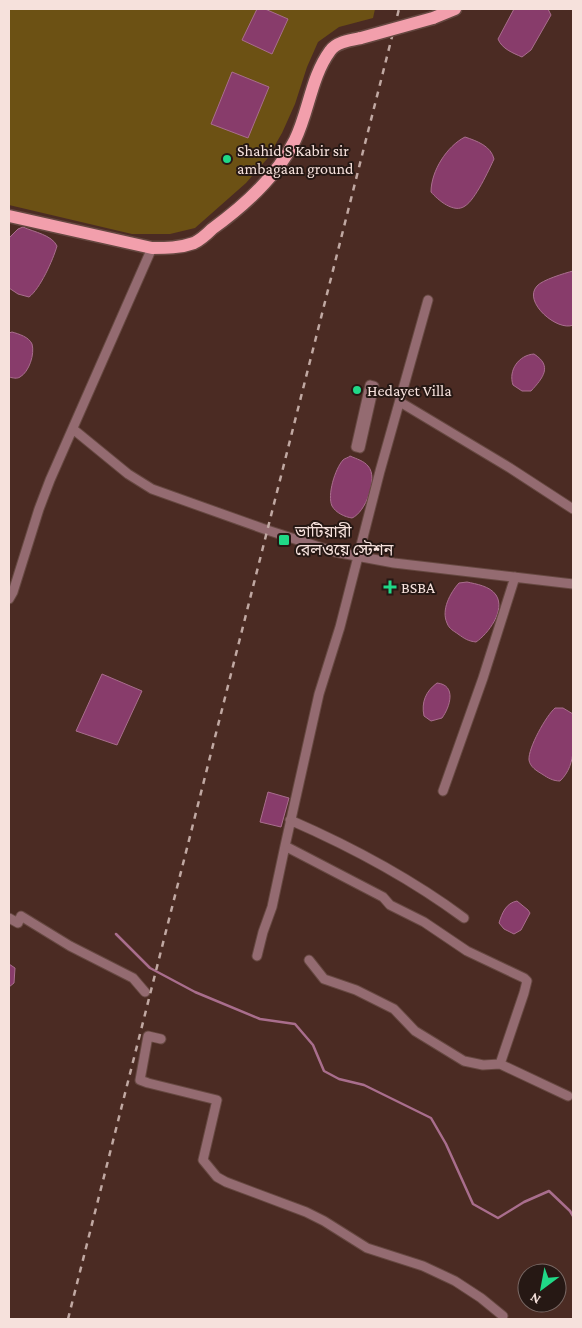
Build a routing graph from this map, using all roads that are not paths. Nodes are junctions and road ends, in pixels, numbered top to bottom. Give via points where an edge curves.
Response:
1 (455, 9) edge
2 (9, 216) edge
3 (152, 248) junction
4 (428, 300) dead end
5 (400, 402) junction
6 (73, 429) junction
7 (356, 448) joint
8 (573, 509) edge
9 (358, 557) junction
10 (514, 577) junction
11 (573, 584) edge
12 (9, 599) edge
13 (443, 791) dead end
14 (290, 820) junction
15 (285, 846) junction
16 (9, 918) edge
17 (464, 918) dead end
18 (257, 956) dead end
19 (309, 960) dead end
20 (145, 992) dead end
21 (161, 1040) dead end
22 (500, 1064) junction
23 (568, 1096) dead end
24 (504, 1316) dead end

1 - 3 main road, bridge via 345,41 331,49 318,72 295,140 278,168 221,223 195,242 172,248
2 - 3 main road
3 - 6 street
4 - 5 street
5 - 8 street
5 - 9 street
6 - 9 street via 128,474 152,489 334,552
6 - 12 street via 50,480
7 - 7 street via 370,385 374,386 360,448
9 - 10 street
9 - 14 street via 316,704
10 - 11 street
10 - 13 street
14 - 15 street
14 - 17 street via 378,862
15 - 18 street
15 - 22 street via 383,897 390,905 424,922 467,951 527,981
16 - 20 street via 18,923 22,916 70,946 134,978
19 - 22 street via 324,978 394,1009 415,1031 464,1061
21 - 24 street via 148,1036 140,1080 217,1100 203,1160 217,1177 306,1212 367,1248 424,1266 455,1281
22 - 23 street

